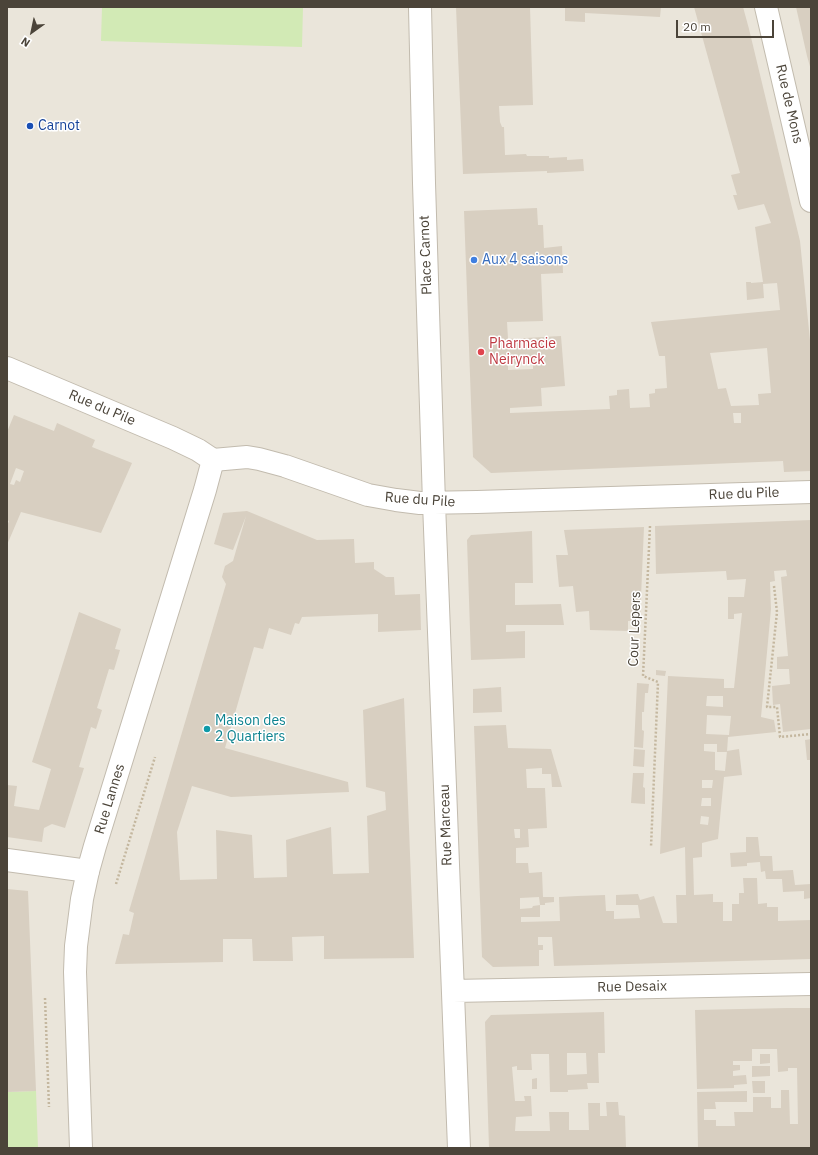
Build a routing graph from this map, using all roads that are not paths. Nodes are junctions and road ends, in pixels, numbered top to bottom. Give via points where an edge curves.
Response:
1 (420, 7) edge
2 (766, 7) edge
3 (811, 200) edge
4 (7, 368) edge
5 (213, 460) junction
6 (811, 492) edge
7 (434, 503) junction
8 (7, 860) edge
9 (88, 871) junction
10 (811, 984) edge
11 (453, 991) junction
12 (81, 1148) edge
13 (459, 1148) edge

1 - 7 street, Place Carnot
2 - 3 street, Rue de Mons
4 - 5 street, Rue du Pile via 173,438
5 - 7 street, Rue du Pile via 259,459 368,495 406,502
5 - 9 street, Rue Lannes
6 - 7 street, Rue du Pile
7 - 11 street, Rue Marceau
8 - 9 street
9 - 12 street, Rue Lannes via 76,946
10 - 11 street, Rue Desaix
11 - 13 street, Rue Marceau

